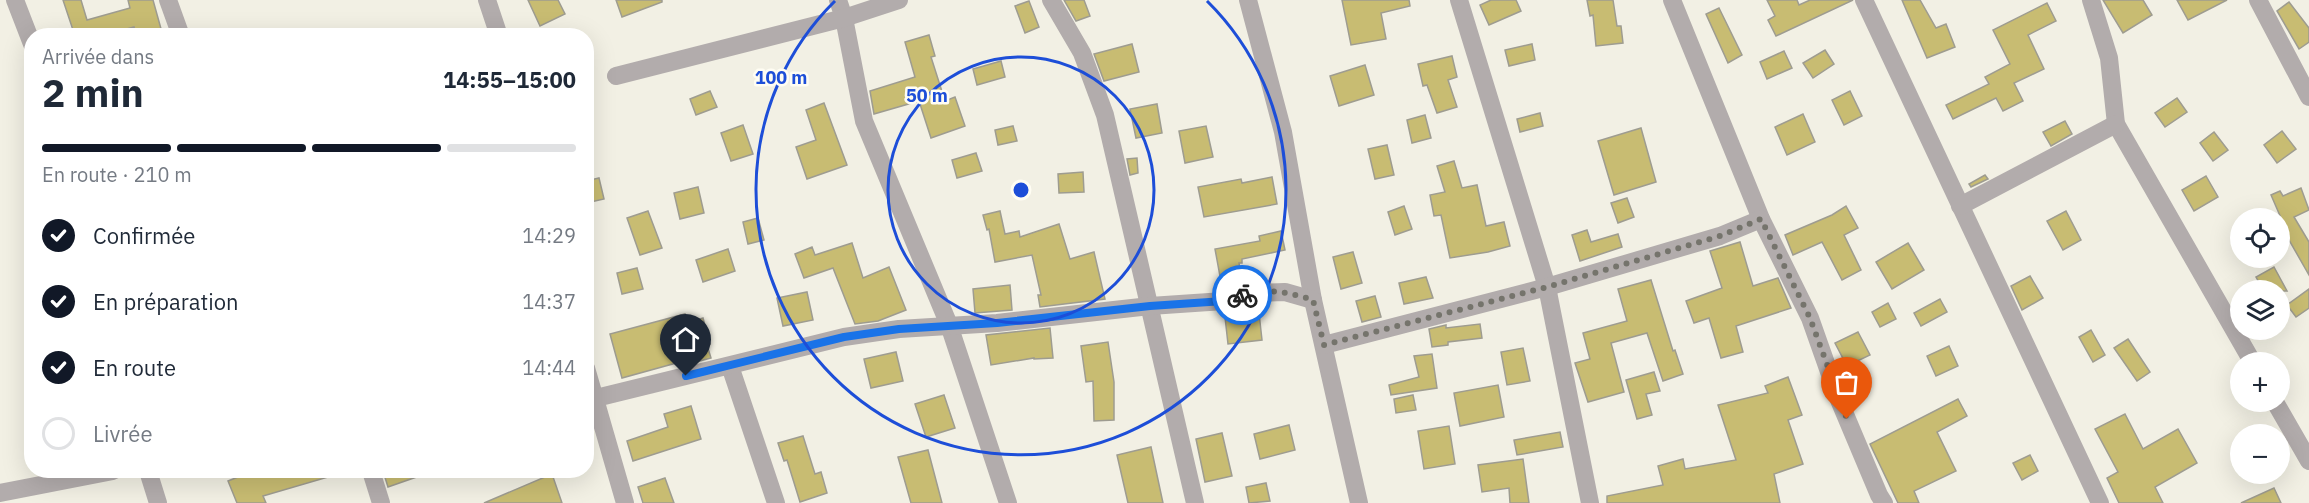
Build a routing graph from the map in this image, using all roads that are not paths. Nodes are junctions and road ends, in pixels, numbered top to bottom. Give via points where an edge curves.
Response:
1 (15, 0) edge
2 (168, 0) edge
3 (487, 0) edge
4 (838, 0) edge
5 (899, 0) edge
6 (1052, 0) edge
7 (1248, 0) edge
8 (1460, 0) edge
9 (1671, 0) edge
10 (1864, 0) edge
11 (2091, 0) edge
12 (2259, 0) edge
13 (844, 18) junction
14 (26, 28) edge
15 (178, 28) edge
16 (496, 28) edge
17 (616, 76) dead end
18 (2309, 97) edge
19 (2116, 124) junction
20 (1960, 206) junction
21 (1761, 219) junction
22 (1547, 287) junction
23 (1313, 300) junction
24 (1150, 306) junction
25 (949, 325) junction
26 (1324, 345) junction
27 (2247, 352) edge
28 (730, 366) junction
29 (594, 392) edge
30 (596, 398) junction
31 (2281, 412) edge
32 (2309, 461) edge
33 (77, 478) edge
34 (150, 478) edge
35 (374, 478) edge
36 (0, 493) edge
37 (158, 503) edge
38 (381, 503) edge
39 (625, 503) edge
40 (776, 503) edge
41 (1008, 503) edge
42 (1195, 503) edge
43 (1359, 503) edge
44 (1590, 503) edge
45 (1884, 503) edge
46 (2100, 503) edge

1 - 14 street
2 - 15 street
3 - 16 street
4 - 13 street
5 - 13 street
6 - 24 street via 1082,53 1105,115
7 - 23 street via 1283,132
8 - 22 street
9 - 21 street
10 - 20 street
11 - 19 street via 2109,58
12 - 18 street
13 - 17 street
13 - 25 street via 864,121
19 - 20 street
19 - 27 street
20 - 46 street
21 - 22 street via 1720,236
21 - 45 street via 1810,318 1839,400
22 - 26 street
22 - 44 street
23 - 24 street via 1285,292 1248,293 1224,301
23 - 26 street
24 - 25 street
24 - 42 street
25 - 28 street via 844,337
25 - 41 street
26 - 43 street
28 - 30 street
28 - 40 street
29 - 30 street
30 - 39 street
31 - 32 street
33 - 36 street
34 - 37 street
35 - 38 street

